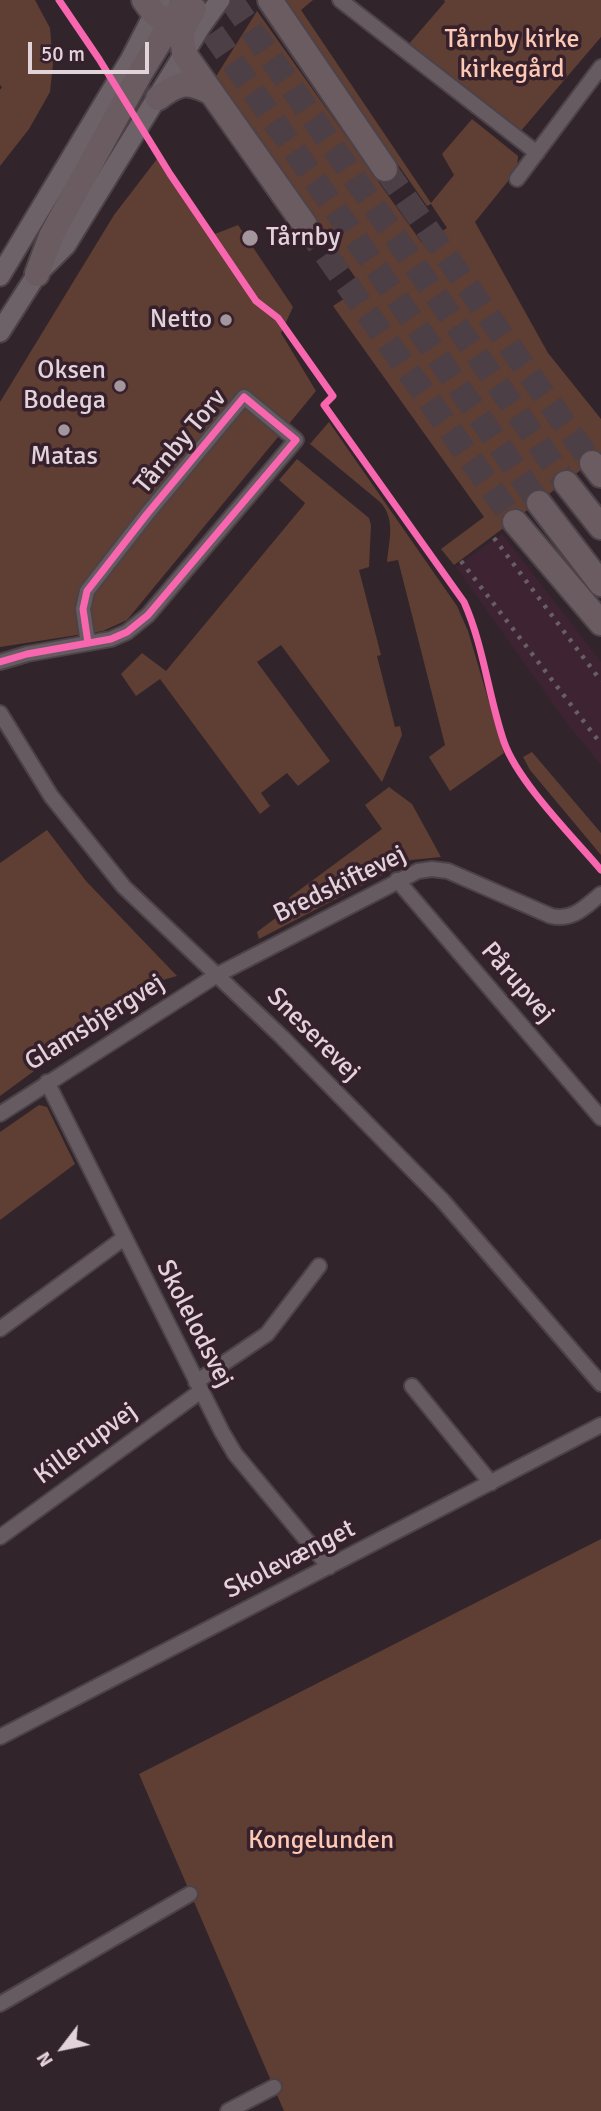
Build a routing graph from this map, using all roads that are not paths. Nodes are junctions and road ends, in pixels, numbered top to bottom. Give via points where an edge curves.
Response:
1 (185, 0) edge
2 (201, 0) edge
3 (220, 0) edge
4 (270, 0) edge
5 (340, 0) edge
6 (169, 15) edge
7 (185, 55) junction
8 (601, 67) edge
9 (212, 93) junction
10 (158, 98) junction
11 (537, 153) junction
12 (385, 169) tunnel mouth
13 (517, 179) dead end
14 (306, 225) tunnel mouth
15 (37, 274) junction
16 (0, 276) edge
17 (0, 332) edge
18 (566, 484) tunnel mouth
19 (540, 503) tunnel mouth
20 (515, 522) tunnel mouth
21 (601, 527) edge
22 (601, 584) edge
23 (601, 623) edge
24 (88, 643) junction
25 (0, 662) edge
26 (0, 713) edge
27 (397, 880) junction
28 (601, 894) edge
29 (217, 975) junction
30 (47, 1082) junction
31 (0, 1114) edge
32 (601, 1118) edge
33 (124, 1238) junction
34 (319, 1266) dead end
35 (0, 1329) edge
36 (601, 1384) edge
37 (412, 1386) dead end
38 (199, 1387) junction
39 (601, 1426) edge
40 (491, 1483) junction
41 (0, 1537) edge
42 (329, 1567) junction
43 (0, 1737) edge
44 (190, 1894) dead end
45 (0, 2004) edge
46 (274, 2087) dead end
47 (229, 2111) edge

1 - 6 highway
2 - 6 highway
3 - 6 street
4 - 12 highway
5 - 11 street
6 - 7 highway
6 - 15 highway via 51,236
6 - 16 street via 130,60
7 - 9 highway
7 - 10 street
8 - 11 street
9 - 10 highway via 185,84 175,85
9 - 14 highway
10 - 15 street via 66,245
11 - 13 street
15 - 17 street
18 - 21 highway
19 - 22 highway
20 - 23 highway
24 - 24 street, Tårnby Torv via 83,609 87,591 244,397 296,440 148,615 119,636
24 - 25 street, Tårnby Torv
26 - 29 street, Sneserevej via 51,796 90,847 124,887
27 - 28 street, Bredskiftevej via 418,871 448,871 561,918 581,911
27 - 29 street, Bredskiftevej
27 - 32 street, Pårupvej
29 - 30 street, Glamsbjergvej
29 - 36 street, Sneserevej via 443,1201
30 - 31 street, Glamsbjergvej
30 - 33 street, Skolelodsvej
33 - 35 street
33 - 38 street, Skolelodsvej
34 - 38 street, Killerupvej via 267,1334
37 - 40 street
38 - 41 street, Killerupvej
38 - 42 street, Skolelodsvej via 235,1454
39 - 40 street, Skolevænget
40 - 42 street, Skolevænget
42 - 43 street, Skolevænget
44 - 45 street
46 - 47 street

